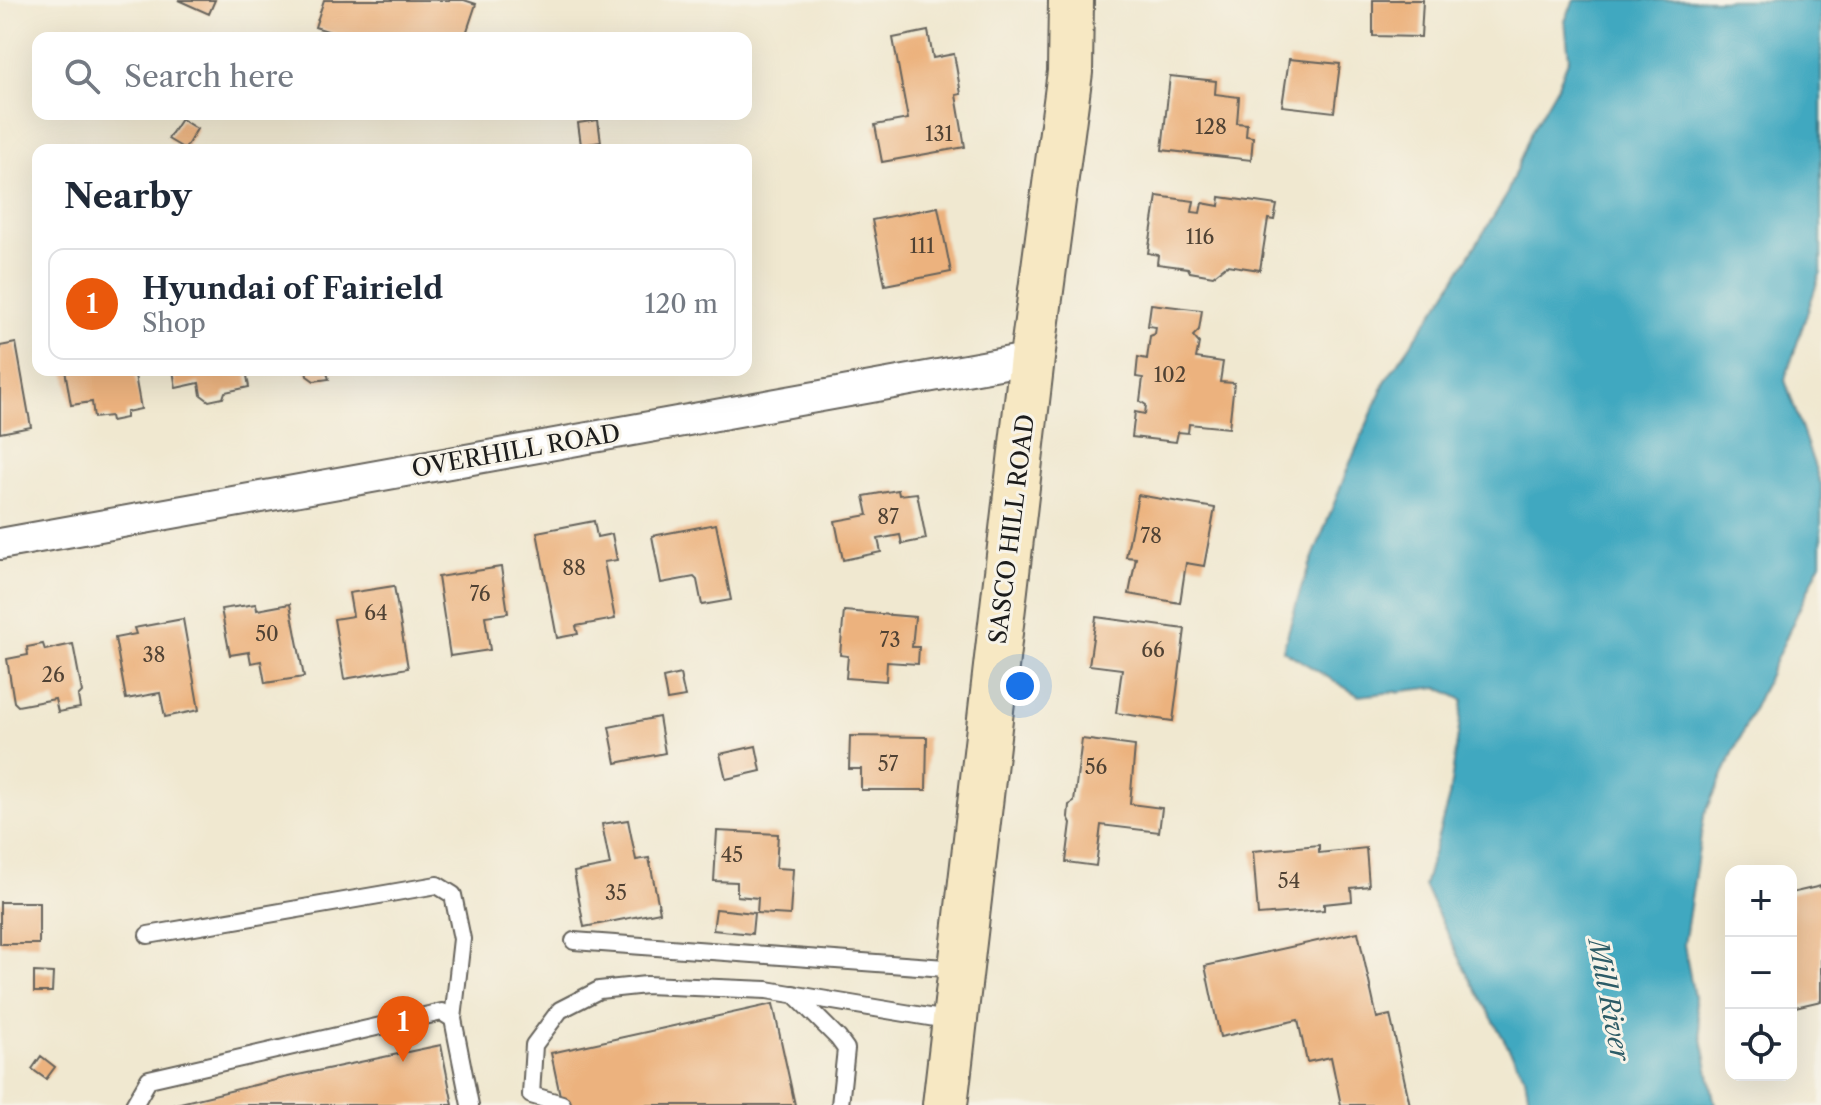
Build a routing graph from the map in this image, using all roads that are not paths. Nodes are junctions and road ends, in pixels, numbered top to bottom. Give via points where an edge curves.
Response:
1 (1071, 0) edge
2 (1032, 358) junction
3 (0, 544) edge
4 (148, 935) dead end
5 (574, 941) dead end
6 (961, 970) junction
7 (794, 994) junction
8 (453, 1019) junction
9 (955, 1021) junction
10 (531, 1100) edge
11 (562, 1104) edge
12 (134, 1105) edge
13 (470, 1105) edge
14 (840, 1105) edge
15 (945, 1105) edge

1 - 2 street, SASCO HILL ROAD via 1070,72
2 - 3 street, OVERHILL ROAD
2 - 6 street, SASCO HILL ROAD
4 - 8 lane via 437,885 453,895 462,939
5 - 6 lane
6 - 9 street, SASCO HILL ROAD
7 - 9 lane
7 - 10 lane via 646,985 599,990 560,1010 534,1045
7 - 14 lane via 846,1049
8 - 12 lane via 442,1012 149,1079
8 - 13 lane
9 - 15 street, SASCO HILL ROAD
10 - 11 lane

